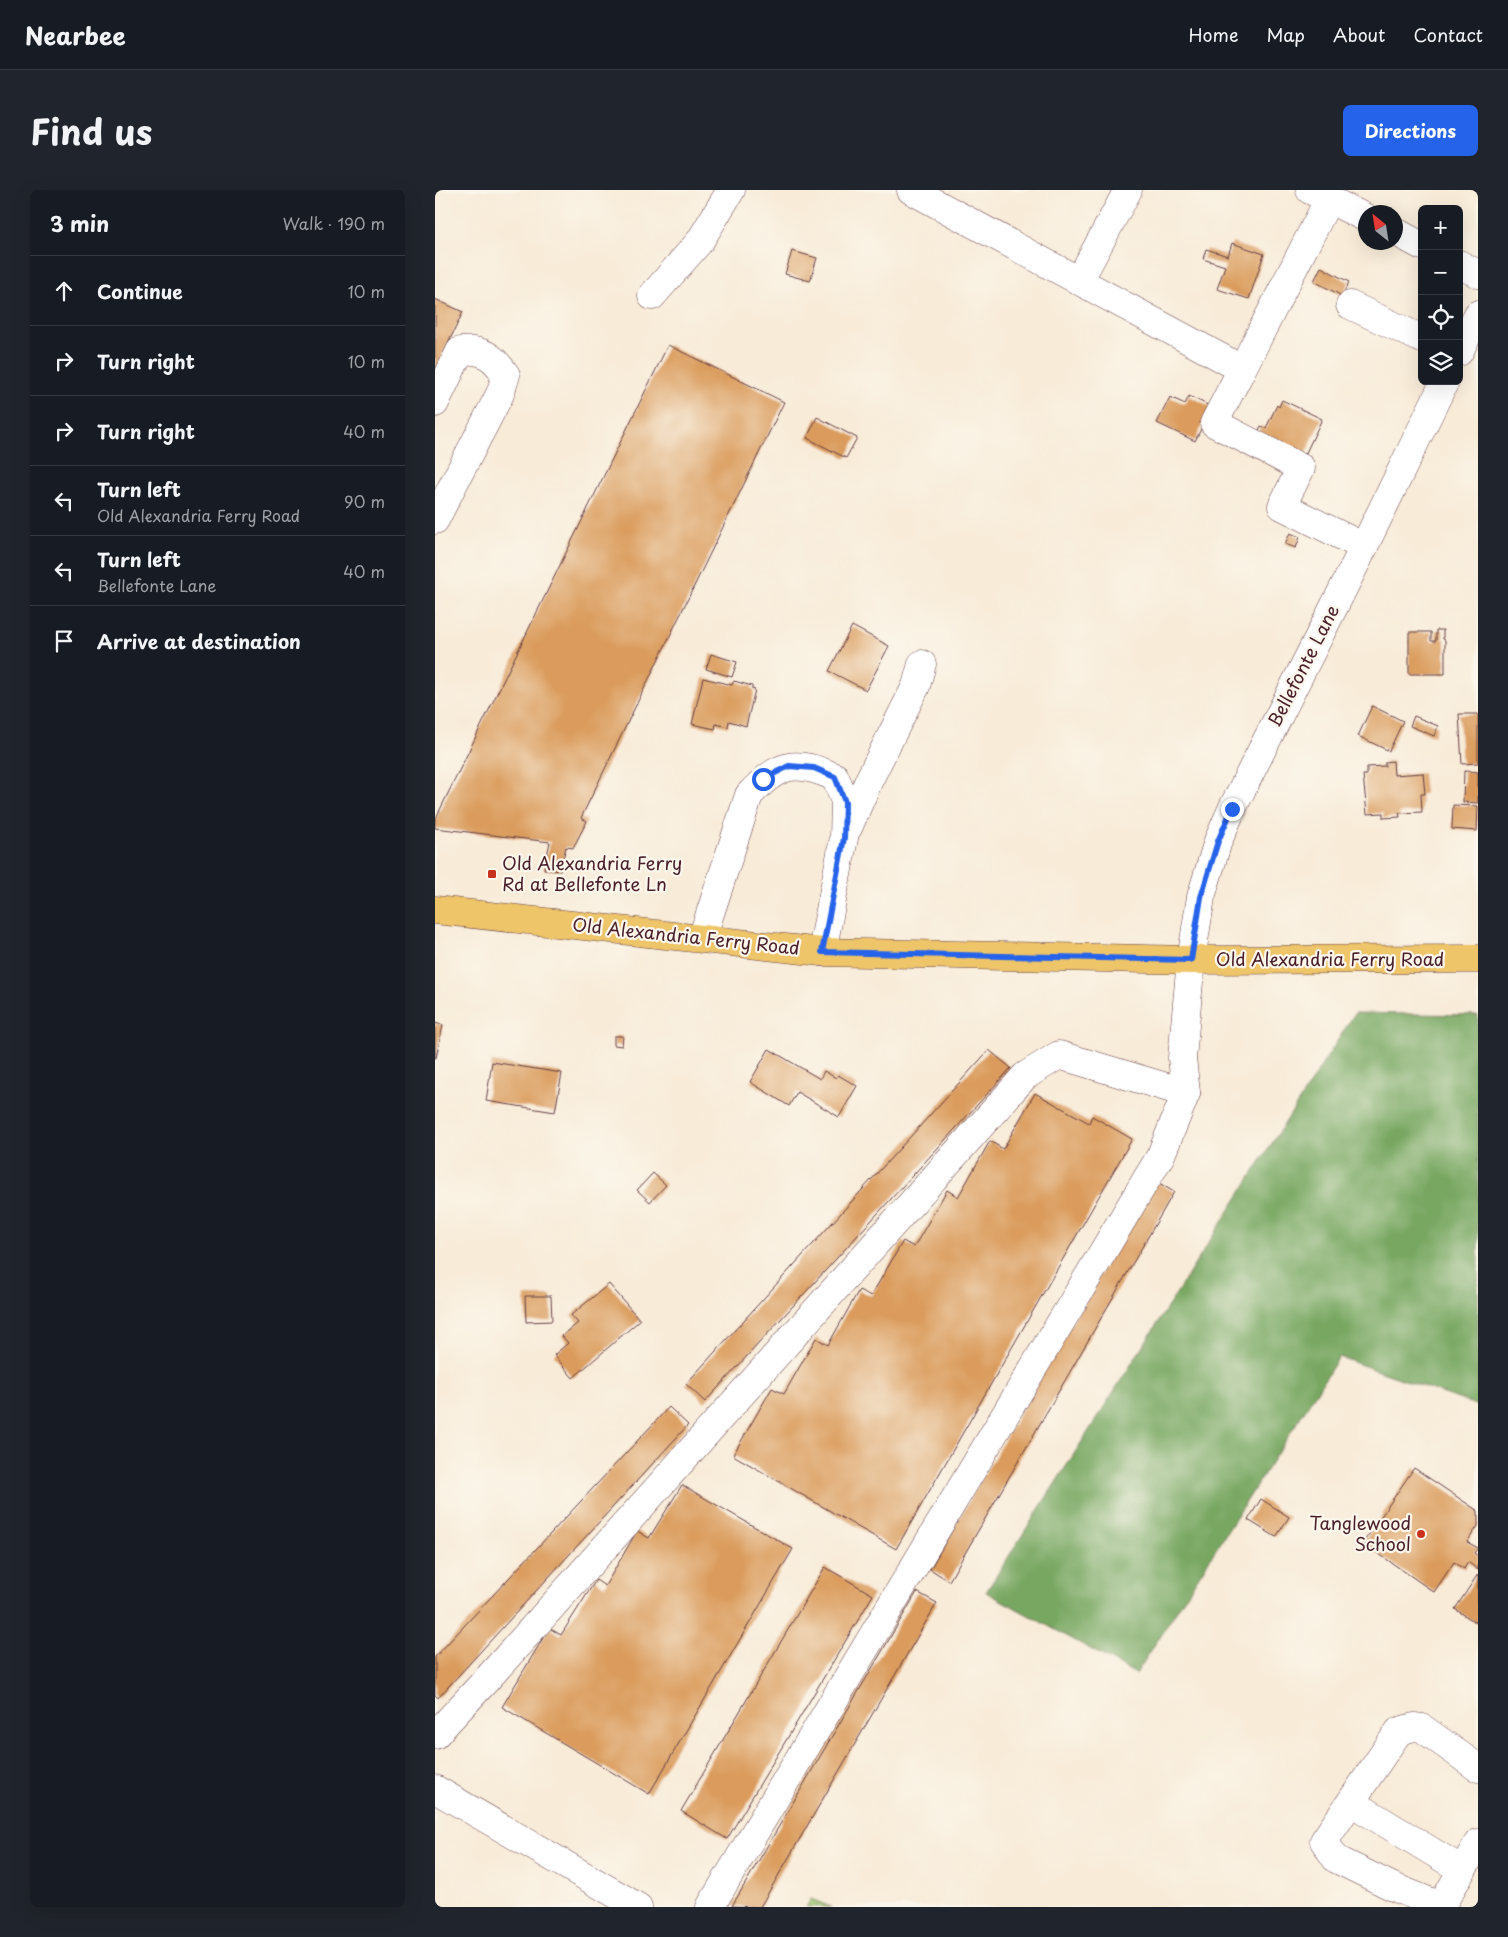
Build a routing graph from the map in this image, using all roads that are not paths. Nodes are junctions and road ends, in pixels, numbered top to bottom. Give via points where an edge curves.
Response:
1 (731, 190) edge
2 (911, 190) edge
3 (1125, 191) edge
4 (1320, 195) edge
5 (1358, 214) edge
6 (1403, 236) edge
7 (1418, 244) edge
8 (1463, 266) edge
9 (1478, 274) edge
10 (1079, 281) junction
11 (652, 296) dead end
12 (1350, 305) dead end
13 (1478, 314) edge
14 (1418, 337) edge
15 (1463, 344) edge
16 (1242, 369) junction
17 (1443, 385) edge
18 (435, 403) edge
19 (435, 520) edge
20 (1364, 547) junction
21 (922, 664) dead end
22 (844, 838) junction
23 (435, 910) edge
24 (703, 938) junction
25 (822, 952) junction
26 (1478, 959) edge
27 (1191, 960) junction
28 (1186, 1093) junction
29 (435, 1735) edge
30 (1478, 1768) edge
31 (435, 1789) edge
32 (1351, 1802) junction
33 (1478, 1843) edge
34 (1462, 1870) junction
35 (638, 1907) edge
36 (710, 1907) edge
37 (1442, 1907) edge

1 - 11 street via 700,240
2 - 10 street
3 - 10 street
4 - 5 street
4 - 16 street
6 - 7 street
8 - 9 street
10 - 16 street
12 - 14 street
13 - 15 street
16 - 20 street via 1214,423 1301,468 1282,506
17 - 20 street, Bellefonte Lane
18 - 19 street via 460,351 474,349 497,361 506,374 500,394
20 - 27 street, Bellefonte Lane via 1218,841 1201,897
21 - 22 street via 916,686
22 - 24 street via 845,802 835,777 814,768 789,766 763,779 749,795
22 - 25 street
23 - 24 main road, Old Alexandria Ferry Road
24 - 25 main road, Old Alexandria Ferry Road
25 - 27 main road, Old Alexandria Ferry Road
26 - 27 main road, Old Alexandria Ferry Road
27 - 28 street, Bellefonte Lane via 1182,1058
28 - 29 street via 1059,1055 1025,1076
28 - 36 street via 1161,1155
30 - 32 street via 1422,1728 1399,1731
31 - 35 street
32 - 34 street
32 - 37 street via 1324,1840 1337,1860
33 - 34 street
34 - 37 street

